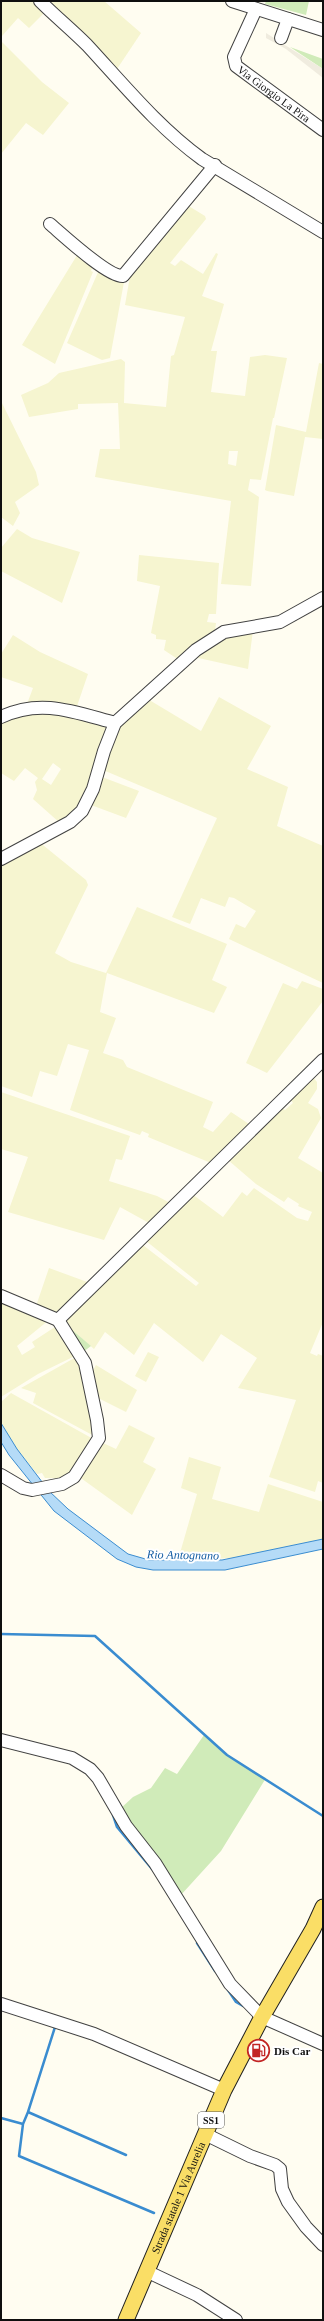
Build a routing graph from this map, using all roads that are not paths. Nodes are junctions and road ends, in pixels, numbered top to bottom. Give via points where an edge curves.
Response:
1 (40, 1) edge
2 (232, 1) edge
3 (256, 9) junction
4 (288, 19) junction
5 (323, 30) edge
6 (282, 38) dead end
7 (323, 130) edge
8 (215, 166) junction
9 (50, 224) dead end
10 (323, 232) edge
11 (323, 598) edge
12 (1, 717) edge
13 (114, 723) junction
14 (1, 859) edge
15 (323, 1060) edge
16 (1, 1296) edge
17 (58, 1320) junction
18 (1, 1475) edge
19 (1, 1740) edge
20 (323, 1907) edge
21 (1, 2004) edge
22 (262, 2017) junction
23 (323, 2044) edge
24 (224, 2090) junction
25 (205, 2134) junction
26 (323, 2244) edge
27 (146, 2271) junction
28 (126, 2320) edge
29 (236, 2320) edge

1 - 8 street via 86,44 157,123 184,146
2 - 3 street
3 - 4 street
3 - 7 street, Via Giorgio La Pira via 234,57 236,66
4 - 5 street
4 - 6 street
8 - 9 street via 123,276 118,276 101,266
8 - 10 street
11 - 13 street via 280,622 218,635 196,650
12 - 13 street via 35,706 78,713
13 - 14 street via 93,789 82,811 70,822
15 - 17 street
16 - 17 street
17 - 18 street via 84,1364 98,1420 99,1438 74,1477 52,1486 32,1490 23,1488
19 - 22 street via 72,1758 90,1769 126,1826 155,1863 230,1984
20 - 22 main road, Strada statale 1 Via Aurelia / SS1
21 - 24 street via 94,2034
22 - 23 street
22 - 24 main road, Strada statale 1 Via Aurelia / SS1
24 - 25 main road, Strada statale 1 Via Aurelia / SS1
25 - 26 street via 280,2169 286,2198 306,2227
25 - 27 main road, Strada statale 1 Via Aurelia / SS1
27 - 28 main road, Strada statale 1 Via Aurelia / SS1
27 - 29 street via 197,2294

